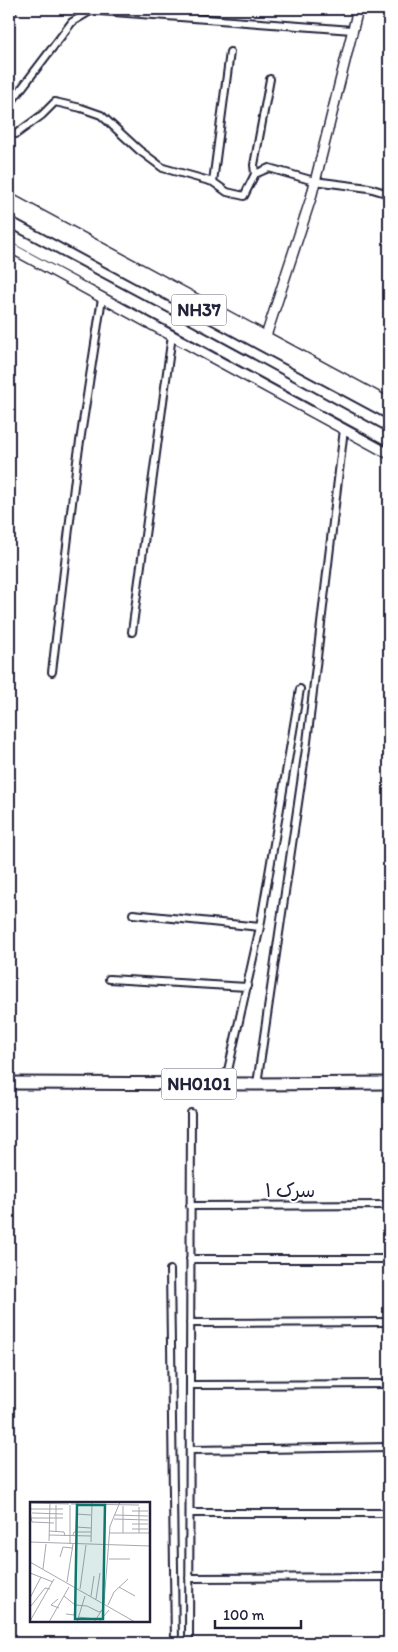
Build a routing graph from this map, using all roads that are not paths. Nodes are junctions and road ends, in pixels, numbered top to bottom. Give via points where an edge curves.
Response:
1 (13, 9) edge
2 (94, 9) edge
3 (358, 9) edge
4 (9, 13) edge
5 (352, 30) junction
6 (230, 52) dead end
7 (270, 79) dead end
8 (9, 105) edge
9 (9, 133) edge
10 (255, 174) junction
11 (314, 181) junction
12 (213, 182) junction
13 (389, 194) edge
14 (9, 198) edge
15 (9, 208) edge
16 (9, 235) edge
17 (9, 247) edge
18 (102, 298) junction
19 (172, 335) junction
20 (266, 336) junction
21 (389, 403) edge
22 (389, 413) edge
23 (344, 429) junction
24 (389, 440) edge
25 (389, 454) edge
26 (132, 632) dead end
27 (52, 672) dead end
28 (300, 688) dead end
29 (133, 914) dead end
30 (260, 927) junction
31 (109, 979) dead end
32 (246, 987) junction
33 (389, 1083) edge
34 (9, 1084) edge
35 (225, 1084) junction
36 (257, 1084) junction
37 (191, 1113) dead end
38 (389, 1205) edge
39 (190, 1206) junction
40 (389, 1258) edge
41 (190, 1259) junction
42 (170, 1270) dead end
43 (190, 1322) junction
44 (389, 1322) edge
45 (389, 1384) edge
46 (190, 1385) junction
47 (389, 1448) edge
48 (190, 1450) junction
49 (190, 1512) junction
50 (389, 1513) edge
51 (389, 1577) edge
52 (189, 1578) junction
53 (9, 1642) edge
54 (159, 1643) edge
55 (175, 1643) edge
56 (189, 1643) edge

1 - 4 street
2 - 5 street
2 - 8 street via 72,22
3 - 5 street
5 - 11 street
6 - 12 street
7 - 10 street via 254,164
9 - 12 street via 16,134 55,102 81,108 101,115 138,150 163,168
10 - 11 street via 269,168
10 - 12 street via 244,196 227,192
11 - 13 street
11 - 20 street
14 - 20 street
15 - 22 highway, NH37
16 - 24 highway, NH37
17 - 18 street
18 - 19 street
18 - 27 street via 77,461
19 - 23 street
19 - 26 street
20 - 21 street
23 - 25 street
23 - 36 street via 307,742
28 - 30 street
29 - 30 street
30 - 32 street
31 - 32 street
32 - 35 street
33 - 36 highway, NH0101
34 - 35 highway, NH0101
35 - 36 highway, NH0101
37 - 39 street
38 - 39 street, سرک ۱
39 - 41 street
40 - 41 street
41 - 43 street
42 - 55 street
43 - 44 street
43 - 46 street
45 - 46 street
46 - 48 street
47 - 48 street
48 - 49 street
49 - 50 street
49 - 52 street
51 - 52 street
52 - 56 street
53 - 54 street

